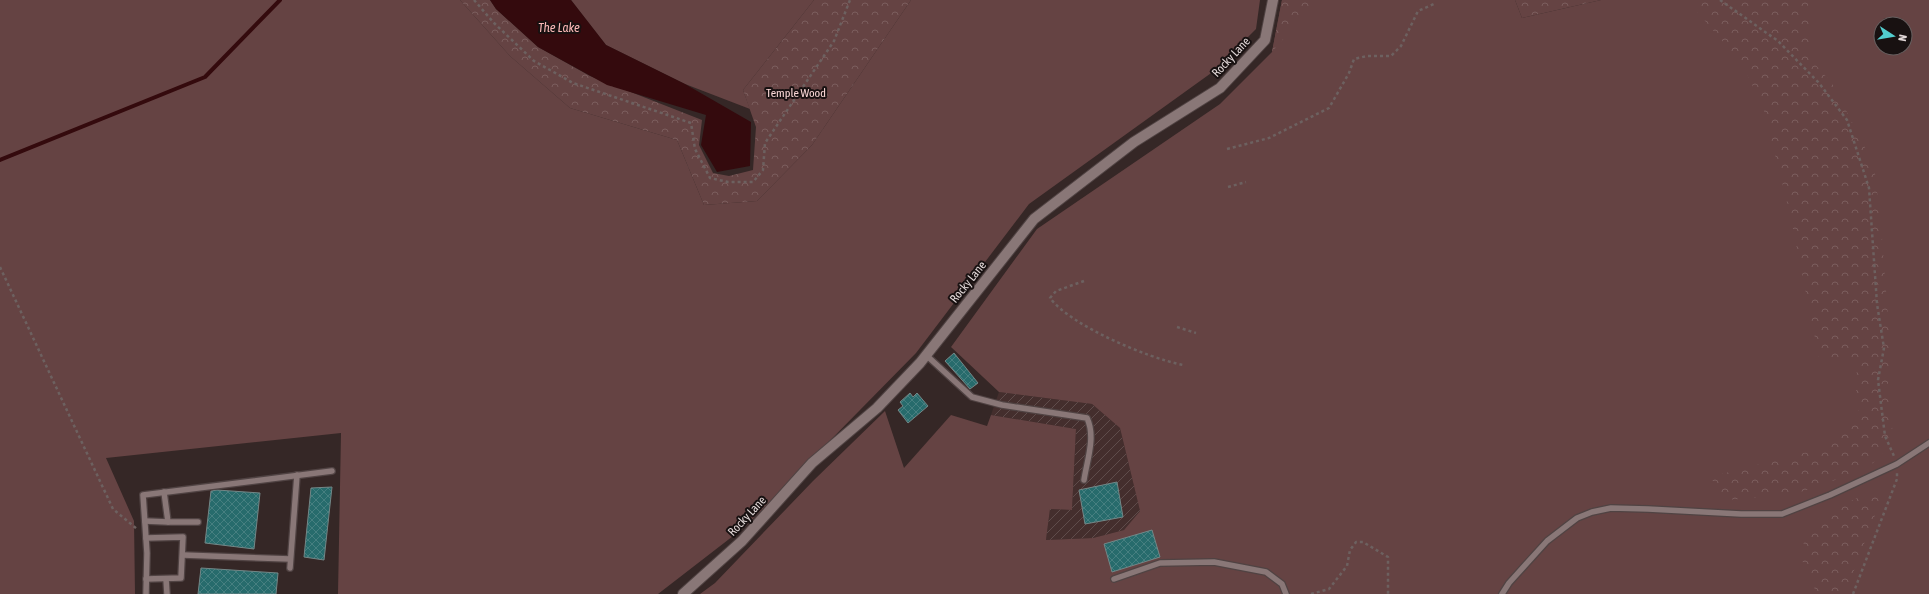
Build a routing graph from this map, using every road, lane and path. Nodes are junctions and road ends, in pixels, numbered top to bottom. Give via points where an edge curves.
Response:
1 (474, 0) edge
2 (850, 0) edge
3 (1273, 0) edge
4 (1720, 0) edge
5 (1434, 4) dead end
6 (1227, 149) dead end
7 (1246, 182) dead end
8 (1228, 187) dead end
9 (0, 267) edge
10 (1084, 280) dead end
11 (1177, 326) dead end
12 (1196, 333) dead end
13 (926, 355) junction
14 (1183, 365) dead end
15 (1929, 443) edge
16 (1897, 464) junction
17 (332, 471) dead end
18 (296, 475) junction
19 (1084, 480) dead end
20 (164, 492) junction
21 (145, 521) junction
22 (168, 522) junction
23 (198, 522) dead end
24 (146, 530) junction
25 (146, 538) junction
26 (183, 555) junction
27 (290, 559) junction
28 (290, 568) dead end
29 (146, 579) junction
30 (166, 579) junction
31 (1114, 579) dead end
32 (146, 594) edge
33 (167, 594) edge
34 (683, 594) edge
35 (1286, 594) edge
36 (1311, 594) edge
37 (1388, 594) edge
38 (1502, 594) edge
39 (1853, 594) edge

1 - 2 path via 517,45 547,69 573,83 691,123 695,149 710,178 728,182 753,182 763,170 765,143 834,41
3 - 13 street, Rocky Lane via 1265,40 1220,88 1134,142 1034,219
4 - 16 path via 1778,41 1819,83 1847,120 1869,188 1877,304 1884,348 1878,380 1885,436
5 - 6 path via 1418,11 1401,46 1391,56 1354,59 1329,108 1269,138
7 - 8 path
9 - 24 path via 113,509 134,529
10 - 14 path via 1056,291 1050,298 1056,306 1089,328 1161,360
11 - 12 path
13 - 19 lane via 972,397 1086,418 1091,426 1091,436
13 - 34 street, Rocky Lane via 877,408 812,463 742,541
15 - 16 lane
16 - 38 lane via 1830,496 1782,514 1611,508 1592,512 1577,518 1552,536
16 - 39 path via 1897,480
17 - 18 lane
18 - 20 lane
18 - 27 lane
20 - 21 lane via 143,495
20 - 22 lane
21 - 22 lane
21 - 24 lane
22 - 23 lane
24 - 25 lane
25 - 26 lane via 184,537
25 - 29 lane
26 - 27 lane
26 - 30 lane via 181,578
27 - 28 lane
29 - 30 lane
29 - 32 lane
30 - 33 lane
31 - 35 lane via 1160,563 1214,562 1266,572 1282,584
36 - 37 path via 1329,589 1347,566 1350,550 1356,542 1363,542 1388,557

